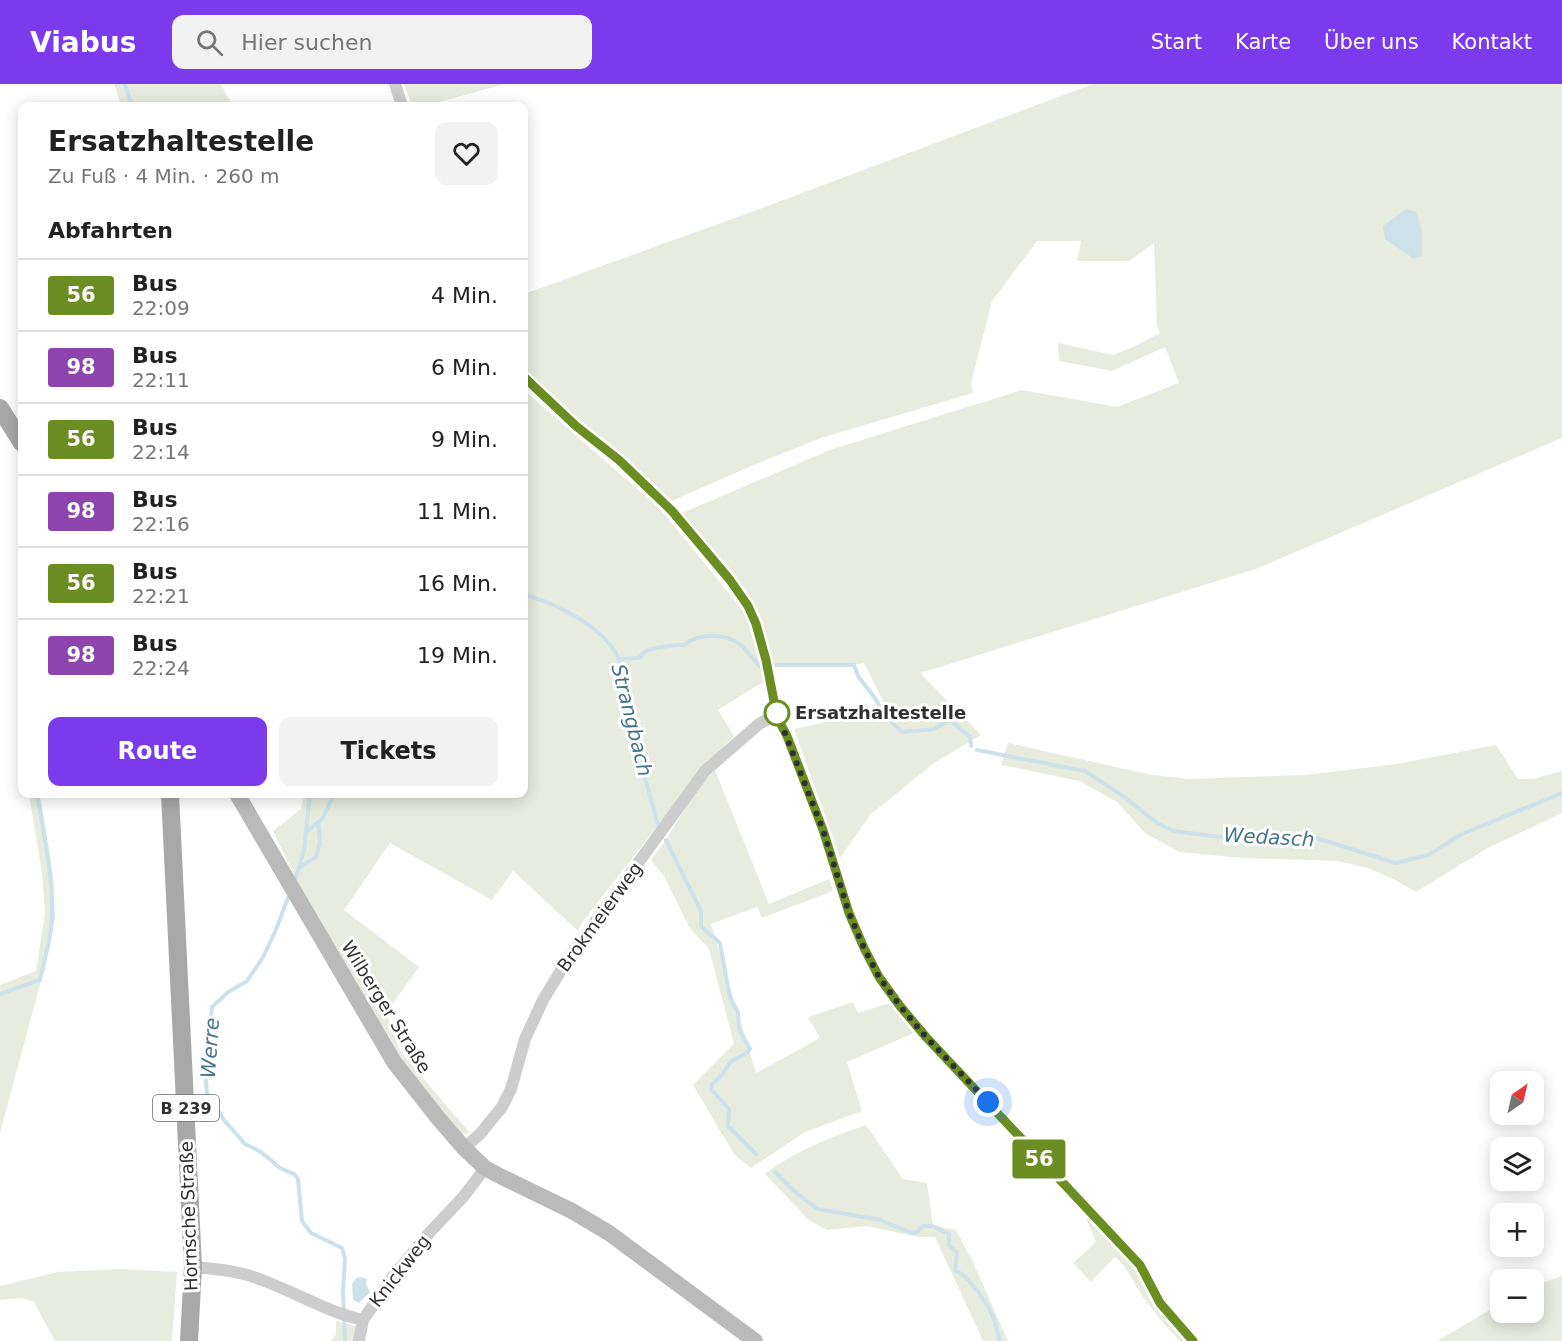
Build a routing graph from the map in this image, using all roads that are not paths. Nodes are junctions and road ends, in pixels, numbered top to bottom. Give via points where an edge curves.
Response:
1 (395, 84) edge
2 (401, 102) edge
3 (528, 381) edge
4 (0, 408) edge
5 (18, 437) edge
6 (777, 717) junction
7 (170, 798) edge
8 (239, 798) edge
9 (464, 1148) junction
10 (486, 1168) junction
11 (193, 1267) junction
12 (357, 1319) junction
13 (189, 1341) edge
14 (359, 1341) edge
15 (754, 1341) edge
16 (1193, 1341) edge

1 - 2 street
3 - 6 street via 672,511 730,580 756,624
4 - 5 main road
6 - 9 street, Brokmeierweg via 759,724 705,771 566,962 525,1039 502,1107
6 - 16 street via 823,830 849,913 879,977 926,1037 1140,1265 1160,1303
7 - 11 main road, Hornsche Straße / B 239
8 - 9 street, Wilberger Straße via 394,1062
9 - 10 street, Wilberger Straße
10 - 12 street, Knickweg
10 - 15 street, Wilberger Straße via 609,1233
11 - 12 street, Knickweg via 262,1279
11 - 13 main road, Hornsche Straße / B 239
12 - 14 street

